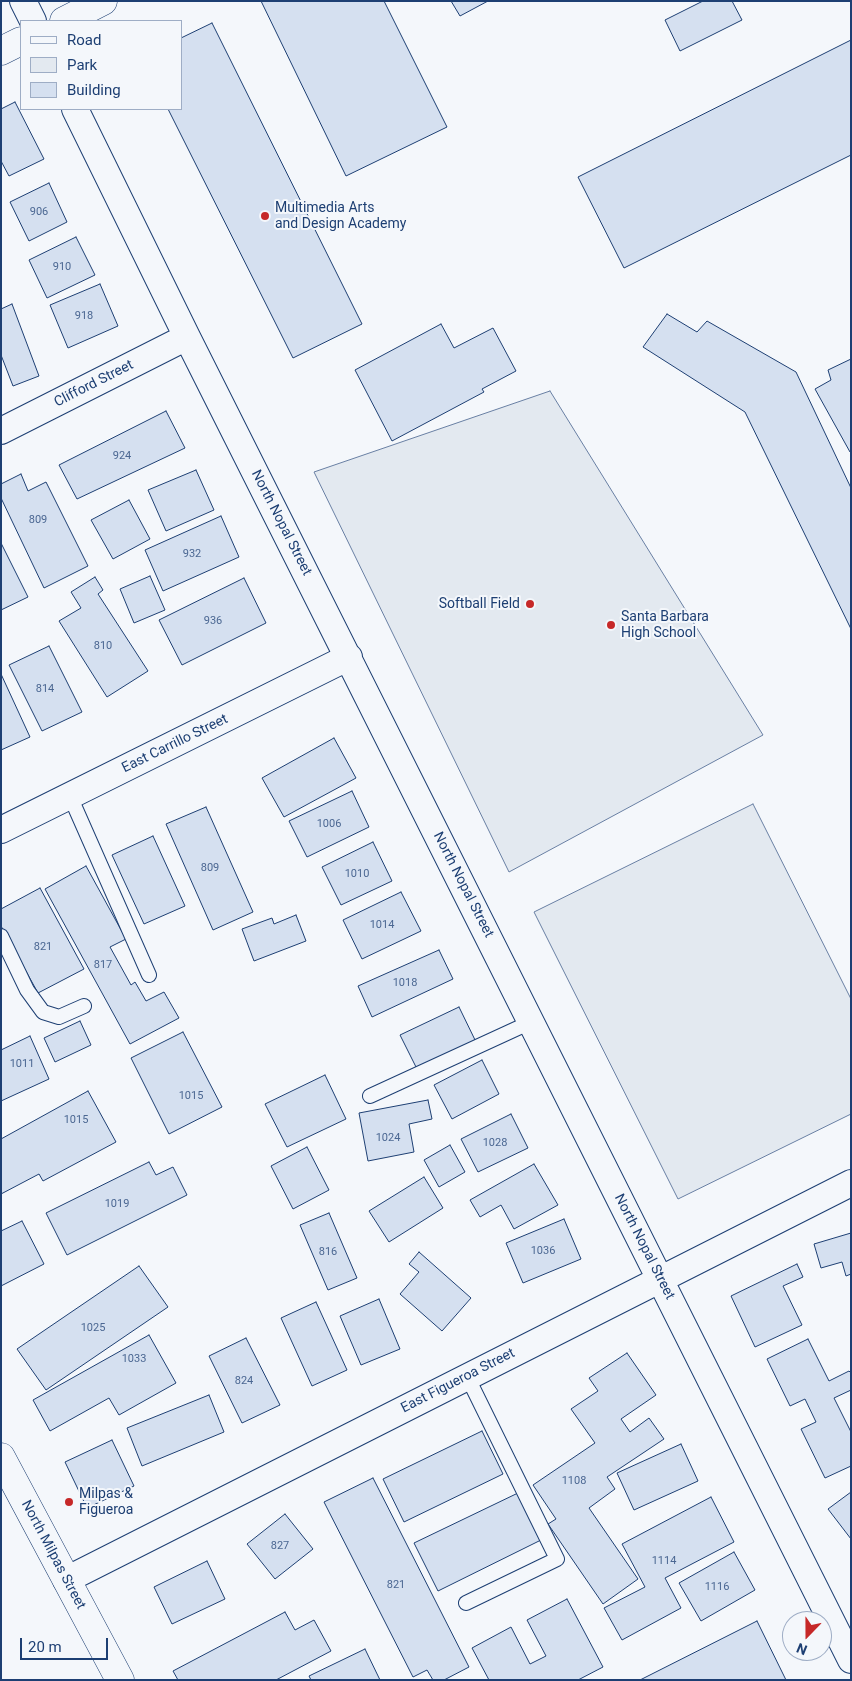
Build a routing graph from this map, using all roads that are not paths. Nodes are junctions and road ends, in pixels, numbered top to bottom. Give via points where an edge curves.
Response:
1 (23, 1) edge
2 (104, 1) edge
3 (32, 20) edge
4 (66, 20) edge
5 (20, 42) edge
6 (1, 51) edge
7 (75, 110) edge
8 (187, 337) junction
9 (1, 431) edge
10 (349, 657) junction
11 (70, 796) junction
12 (1, 830) edge
13 (1, 936) edge
14 (149, 975) dead end
15 (84, 1006) dead end
16 (531, 1022) junction
17 (370, 1096) dead end
18 (851, 1184) edge
19 (660, 1280) junction
20 (467, 1376) junction
21 (1, 1457) edge
22 (66, 1580) junction
23 (466, 1603) dead end
24 (851, 1660) edge
25 (120, 1680) edge

1 - 3 street
2 - 4 main road
5 - 6 main road
7 - 8 street, North Nopal Street
8 - 9 street, Clifford Street
8 - 10 street, North Nopal Street
10 - 11 street, East Carrillo Street
10 - 16 street, North Nopal Street
11 - 12 street, East Carrillo Street
11 - 14 lane
13 - 15 lane via 43,1012 59,1017
16 - 17 lane
16 - 19 street, North Nopal Street
18 - 19 street, East Figueroa Street
19 - 20 street, East Figueroa Street
19 - 24 street, North Nopal Street
20 - 22 street, East Figueroa Street
20 - 23 lane via 557,1558
21 - 22 main road, North Milpas Street
22 - 25 main road, North Milpas Street

